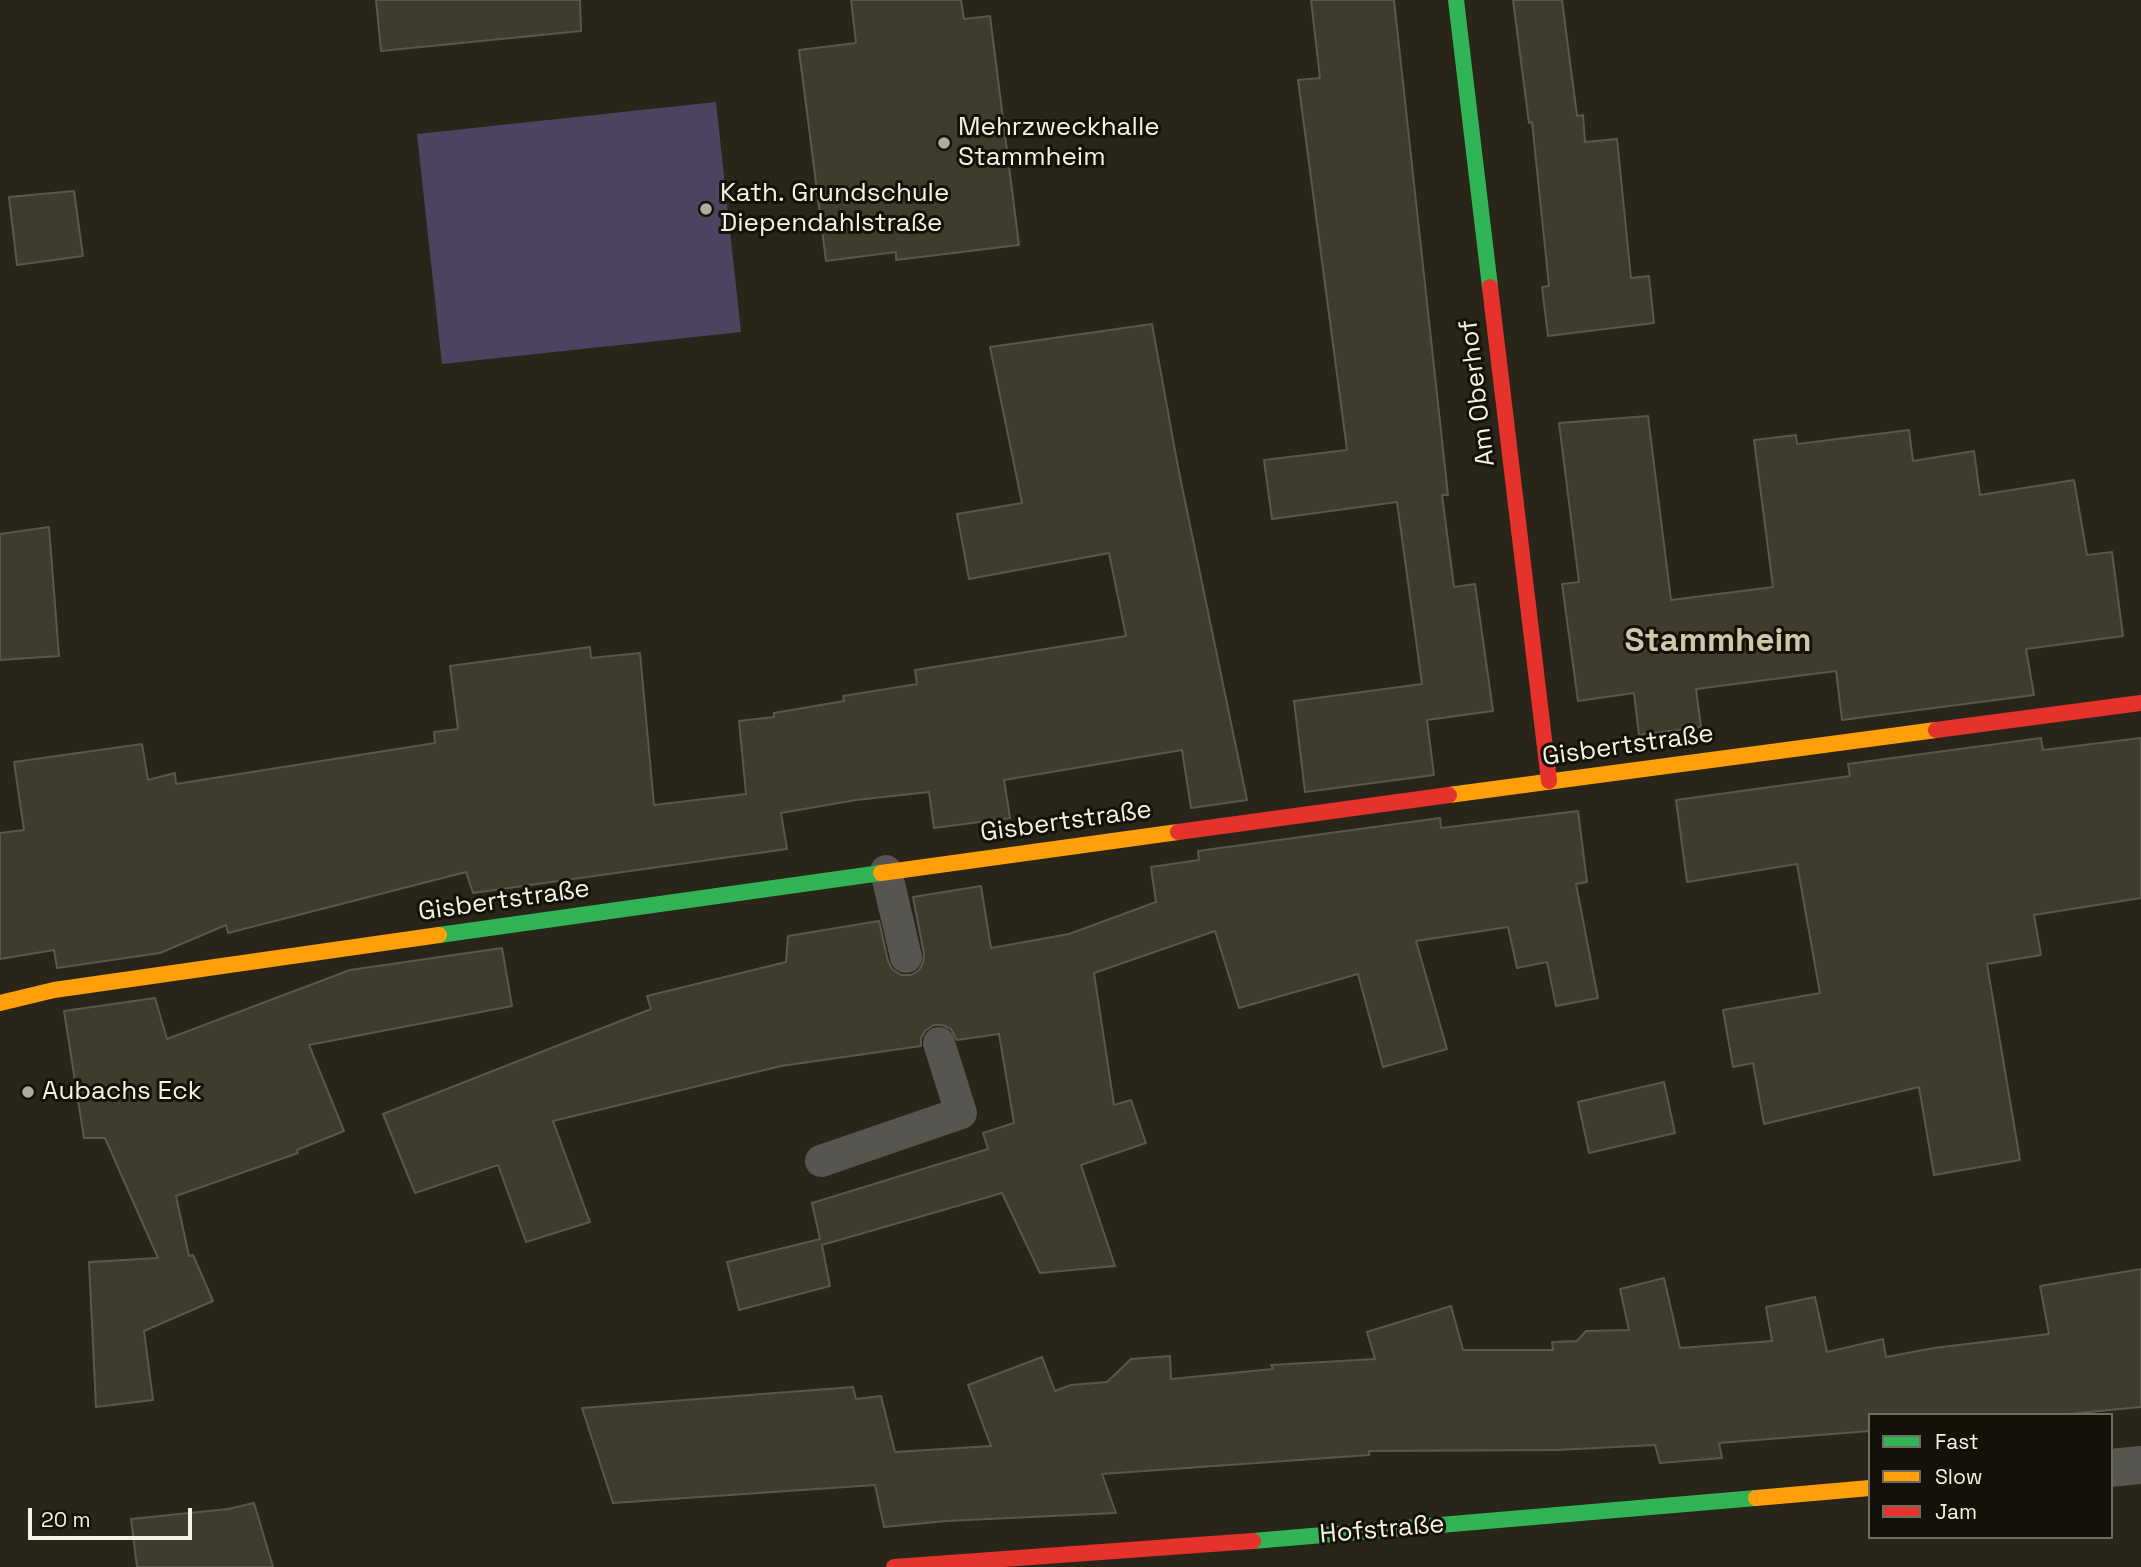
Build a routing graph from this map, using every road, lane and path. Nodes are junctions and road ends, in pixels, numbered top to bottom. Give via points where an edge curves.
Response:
1 (1456, 0) edge
2 (2141, 703) edge
3 (1549, 781) junction
4 (886, 872) junction
5 (906, 957) dead end
6 (0, 1003) edge
7 (939, 1043) dead end
8 (821, 1161) dead end
9 (2141, 1465) edge
10 (2113, 1468) edge
11 (1868, 1488) edge
12 (894, 1567) edge

1 - 3 street, Am Oberhof
2 - 3 street, Gisbertstraße
3 - 4 street, Gisbertstraße
4 - 5 lane
4 - 6 street, Gisbertstraße via 54,990
7 - 8 lane via 961,1113
9 - 10 street
11 - 12 street, Hofstraße via 1125,1552

